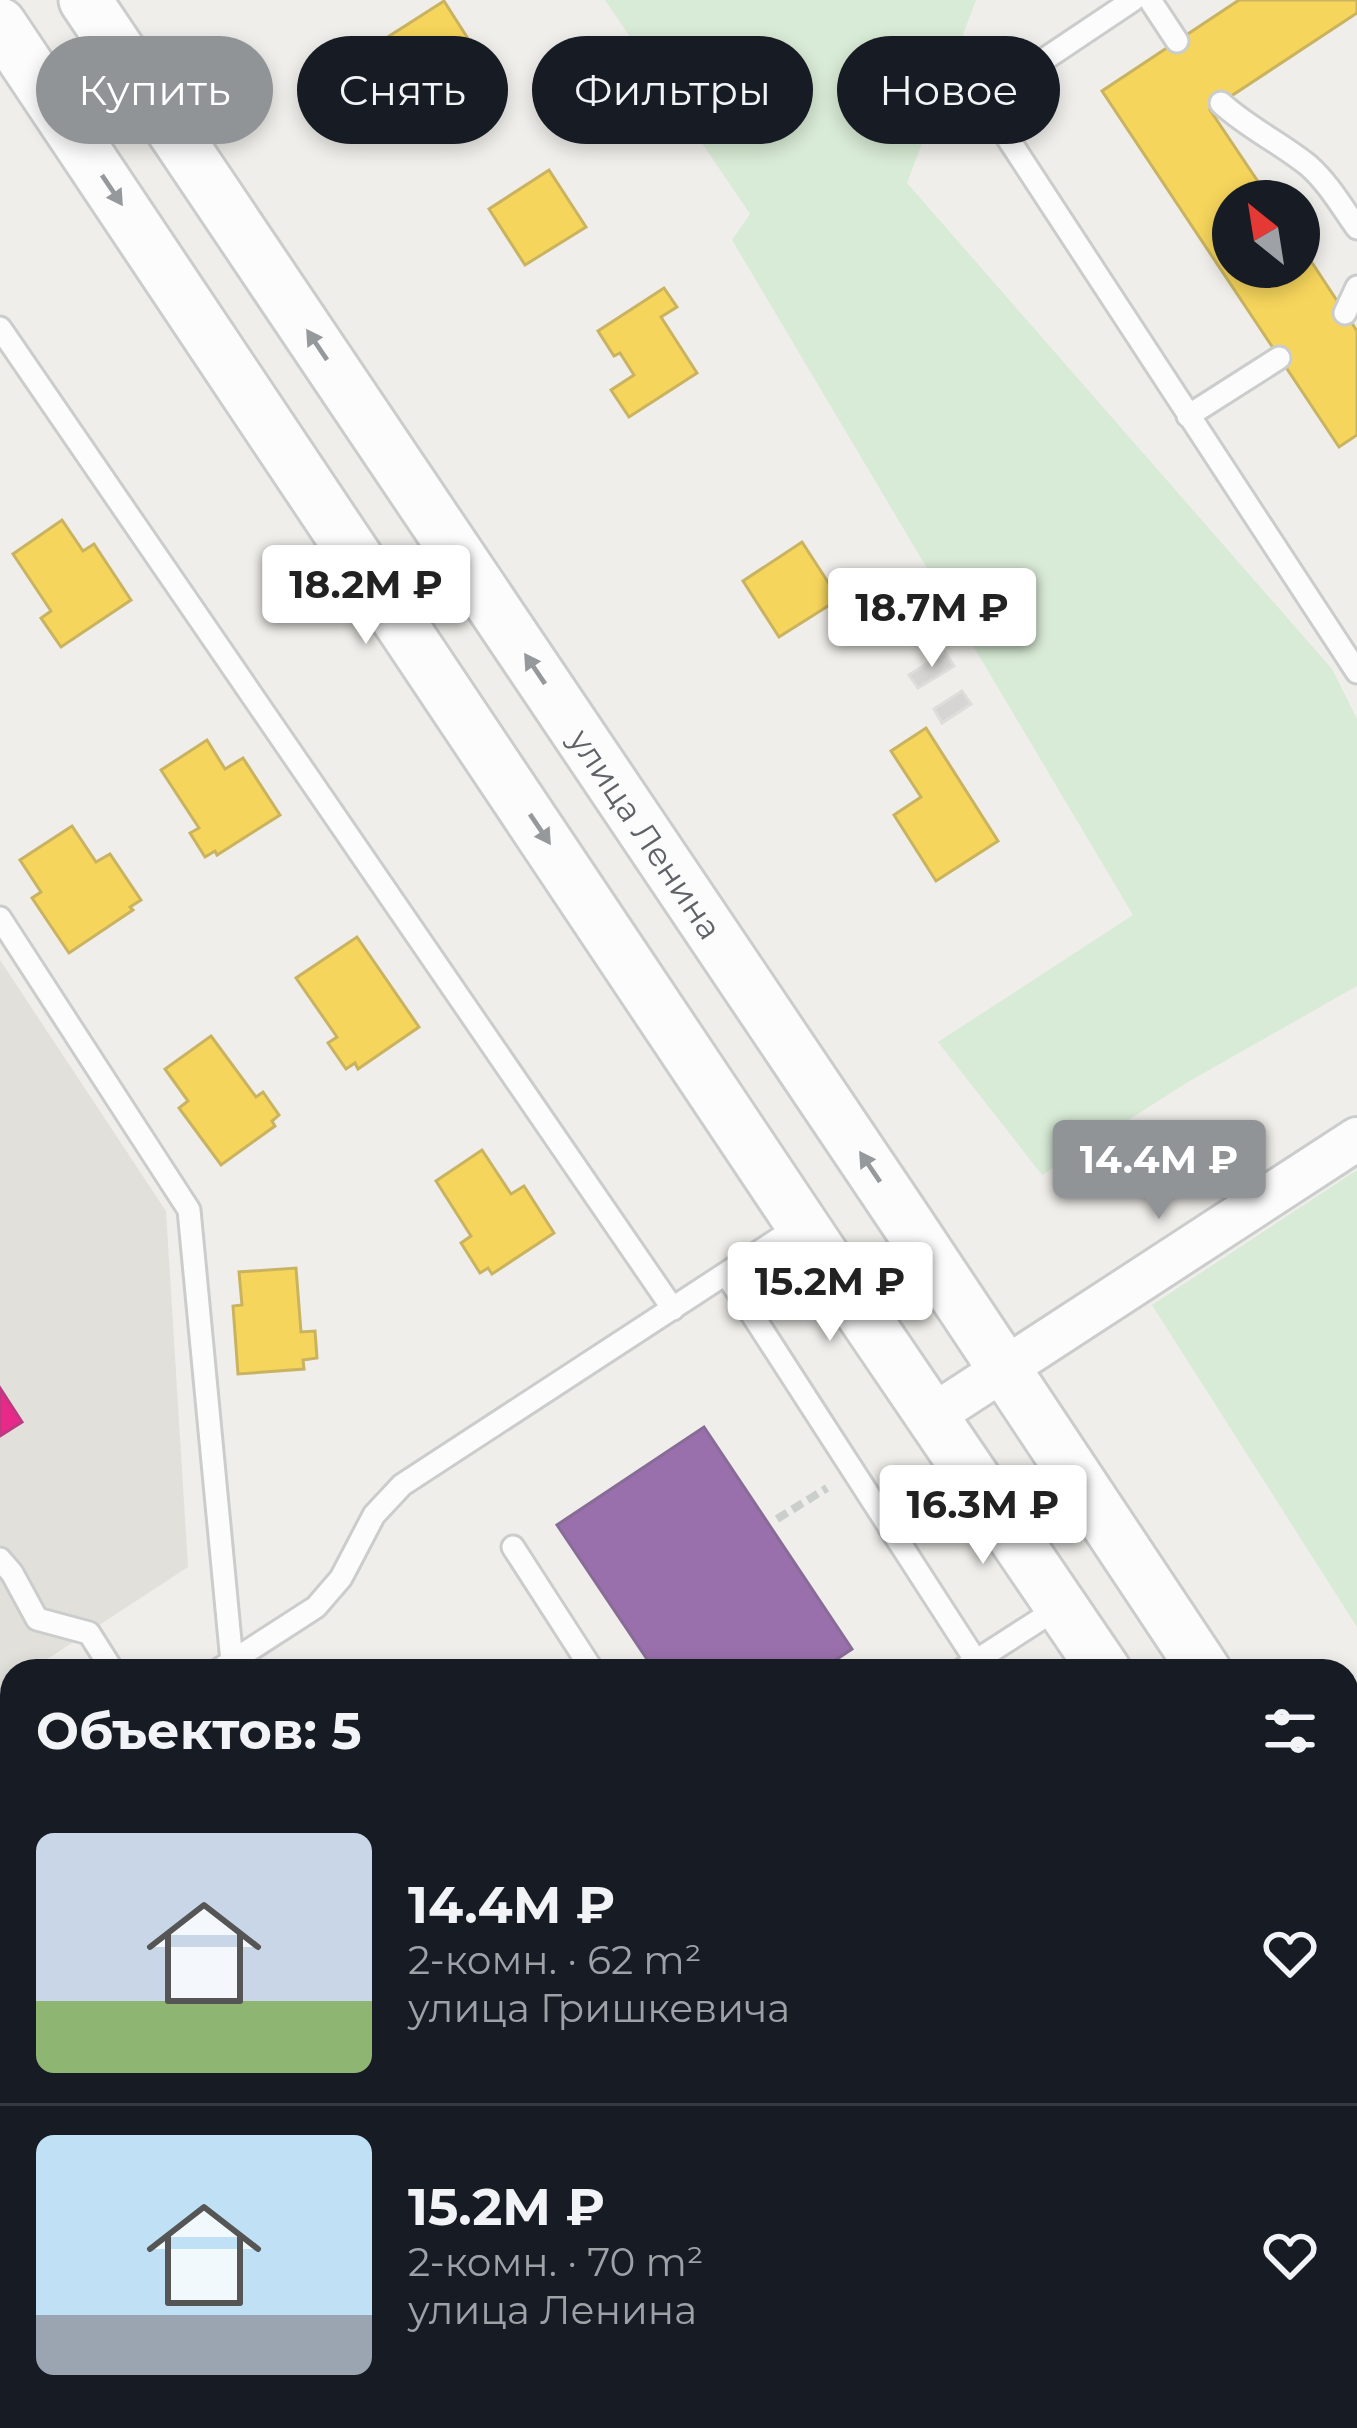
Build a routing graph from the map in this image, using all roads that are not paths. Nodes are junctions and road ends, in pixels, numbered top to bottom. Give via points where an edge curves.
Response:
1 (85, 0) edge
2 (1133, 0) edge
3 (1150, 0) edge
4 (0, 24) edge
5 (1177, 41) dead end
6 (1221, 103) dead end
7 (1357, 228) edge
8 (1357, 286) edge
9 (1345, 313) dead end
10 (0, 328) edge
11 (1279, 358) dead end
12 (1188, 416) junction
13 (1357, 672) edge
14 (0, 917) edge
15 (1357, 1139) edge
16 (803, 1224) junction
17 (726, 1274) junction
18 (673, 1309) junction
19 (1003, 1370) junction
20 (932, 1415) junction
21 (514, 1546) dead end
22 (0, 1559) edge
23 (1062, 1606) junction
24 (105, 1659) edge
25 (224, 1659) edge
26 (236, 1659) edge
27 (585, 1659) edge
28 (964, 1659) edge
29 (979, 1659) edge
30 (1097, 1659) edge
31 (1197, 1659) edge

19 -> 1 street, улица Ленина
2 - 12 lane via 1018,77 1002,104 1006,137
3 - 5 lane
4 -> 16 street
6 - 7 lane via 1327,183
8 - 9 lane
10 - 18 lane
11 - 12 lane
12 - 13 lane
14 - 25 lane via 189,1210
15 - 19 street
16 - 17 lane
16 - 20 street
17 - 18 lane
17 - 28 lane
18 - 26 lane via 402,1485 316,1607
19 - 20 street
19 - 31 street, улица Ленина
20 - 23 street
21 - 27 lane
22 - 24 lane via 37,1619 89,1633
23 - 29 lane
23 - 30 street

